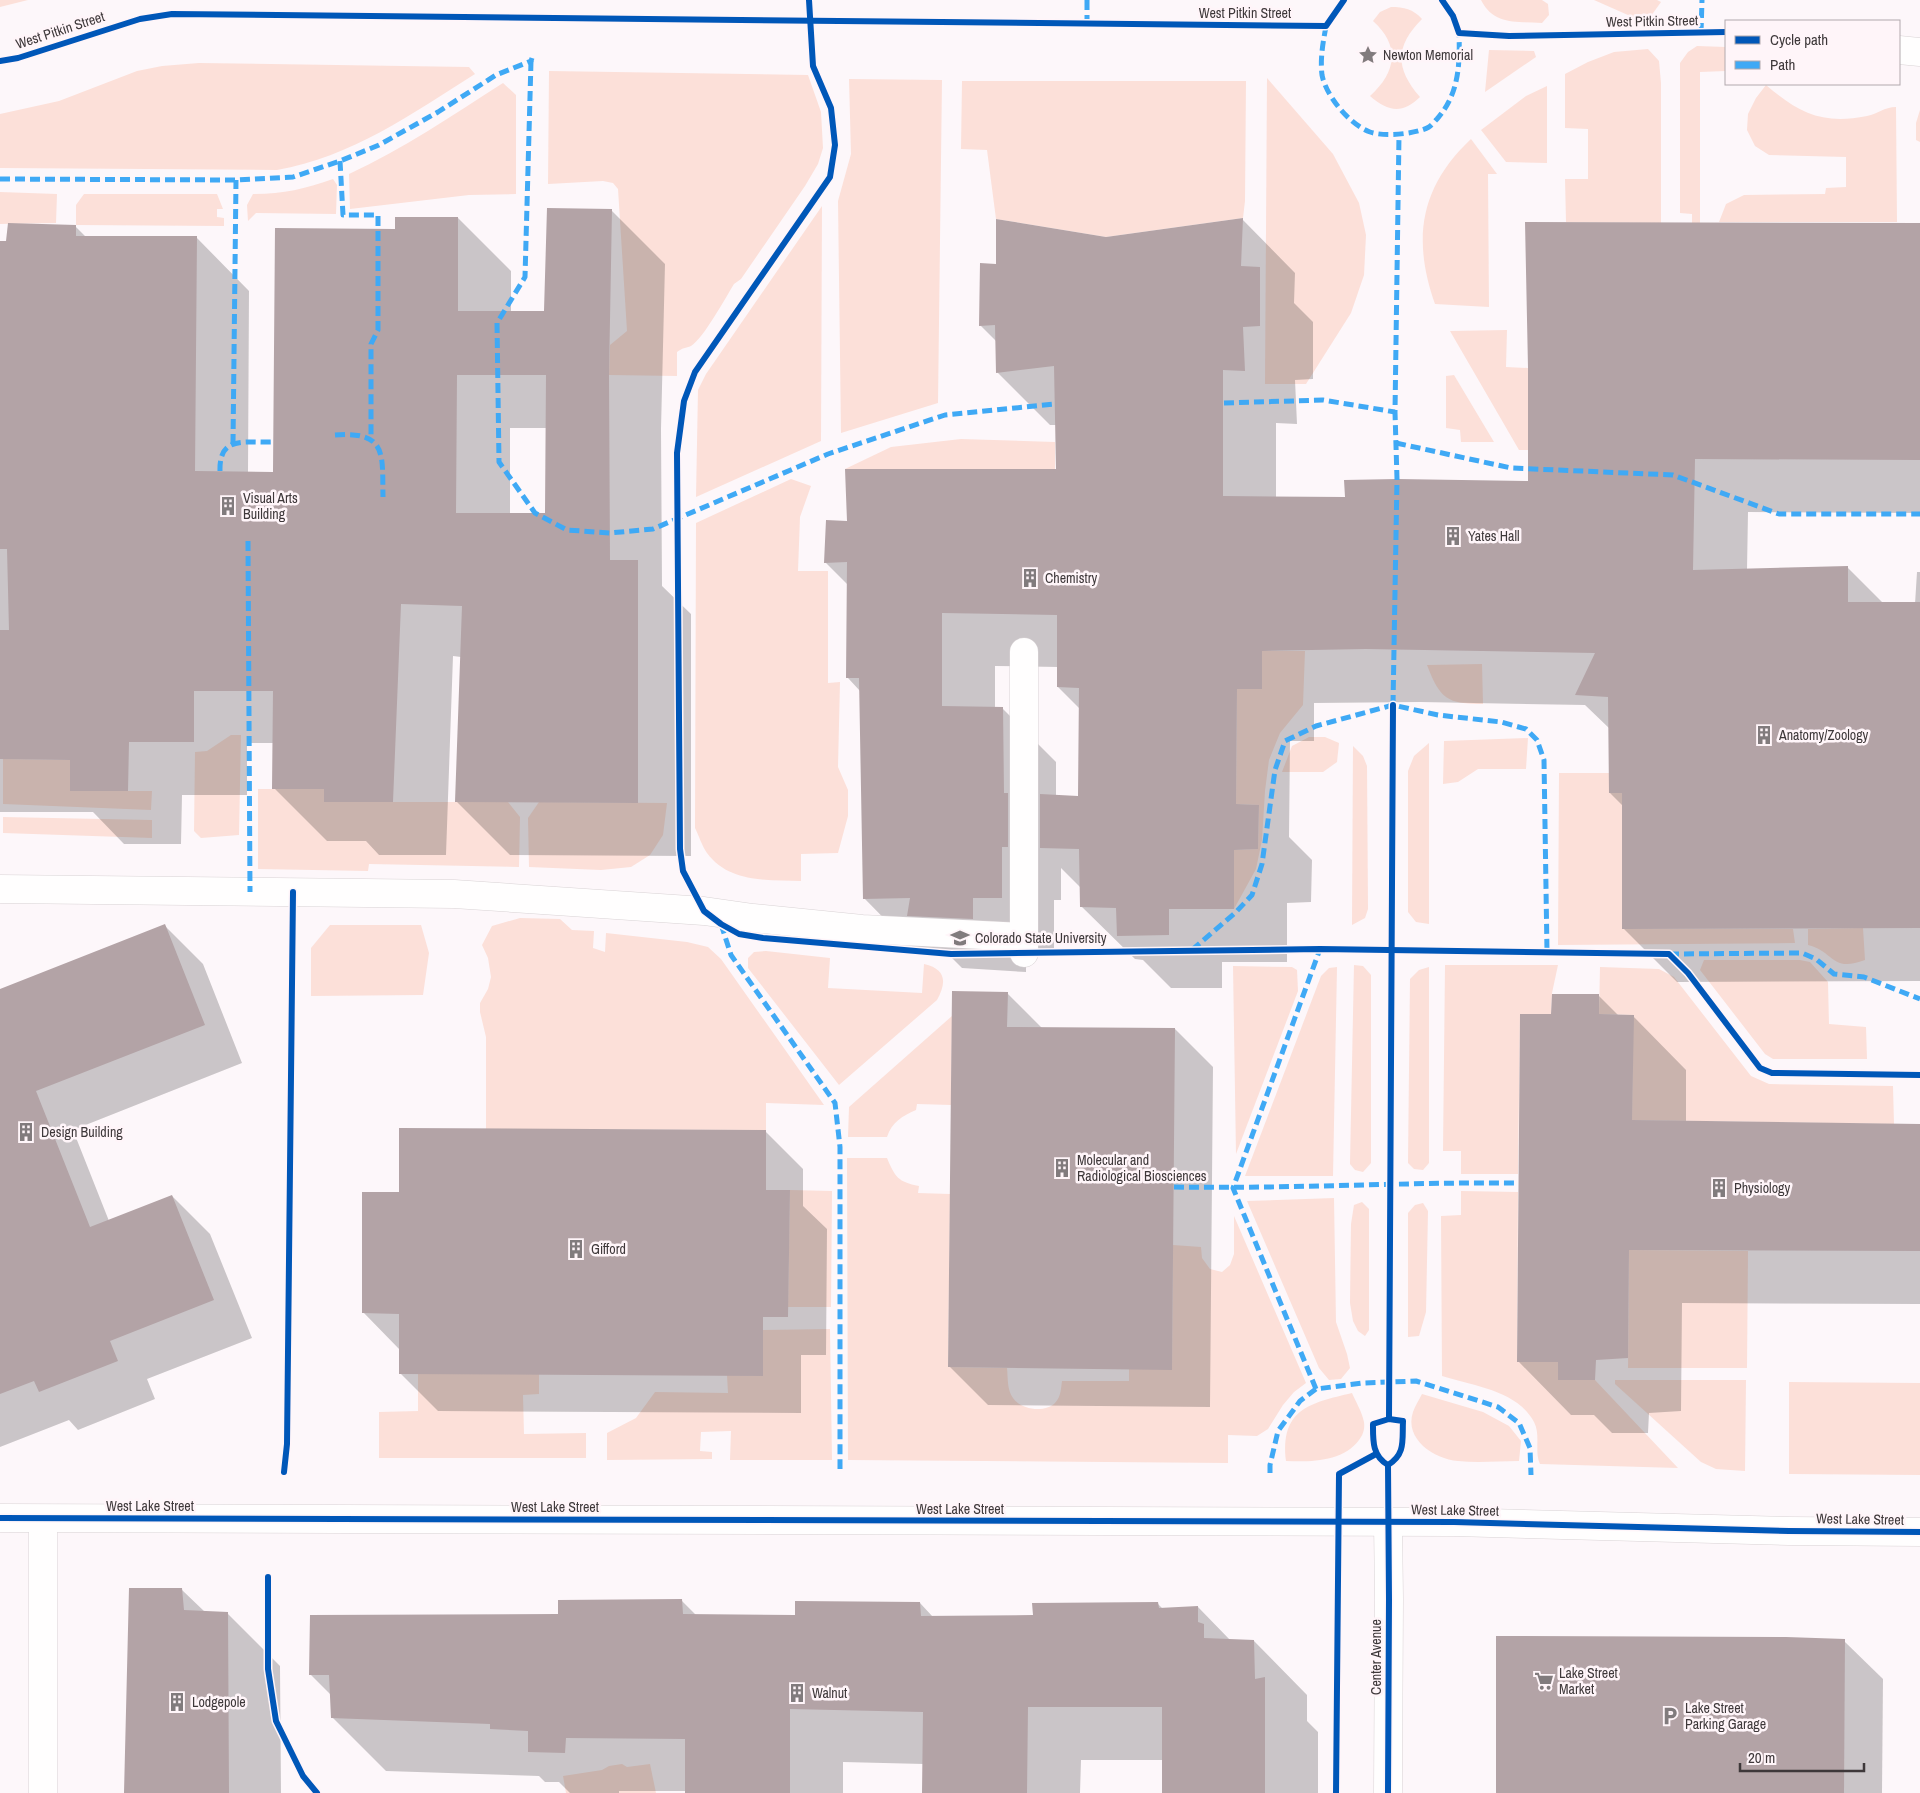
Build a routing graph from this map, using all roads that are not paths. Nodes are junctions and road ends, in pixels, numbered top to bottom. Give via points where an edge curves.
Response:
1 (1900, 50) edge
2 (1920, 52) edge
3 (1024, 652) dead end
4 (0, 889) edge
5 (0, 1518) edge
6 (43, 1519) junction
7 (1388, 1522) junction
8 (1920, 1532) edge
9 (43, 1793) edge
10 (1388, 1793) edge

1 - 2 street
3 - 4 street via 1024,945 704,911 454,894
5 - 6 street, West Lake Street
6 - 7 street, West Lake Street
6 - 9 street
7 - 8 street, West Lake Street
7 - 10 street, Center Avenue

